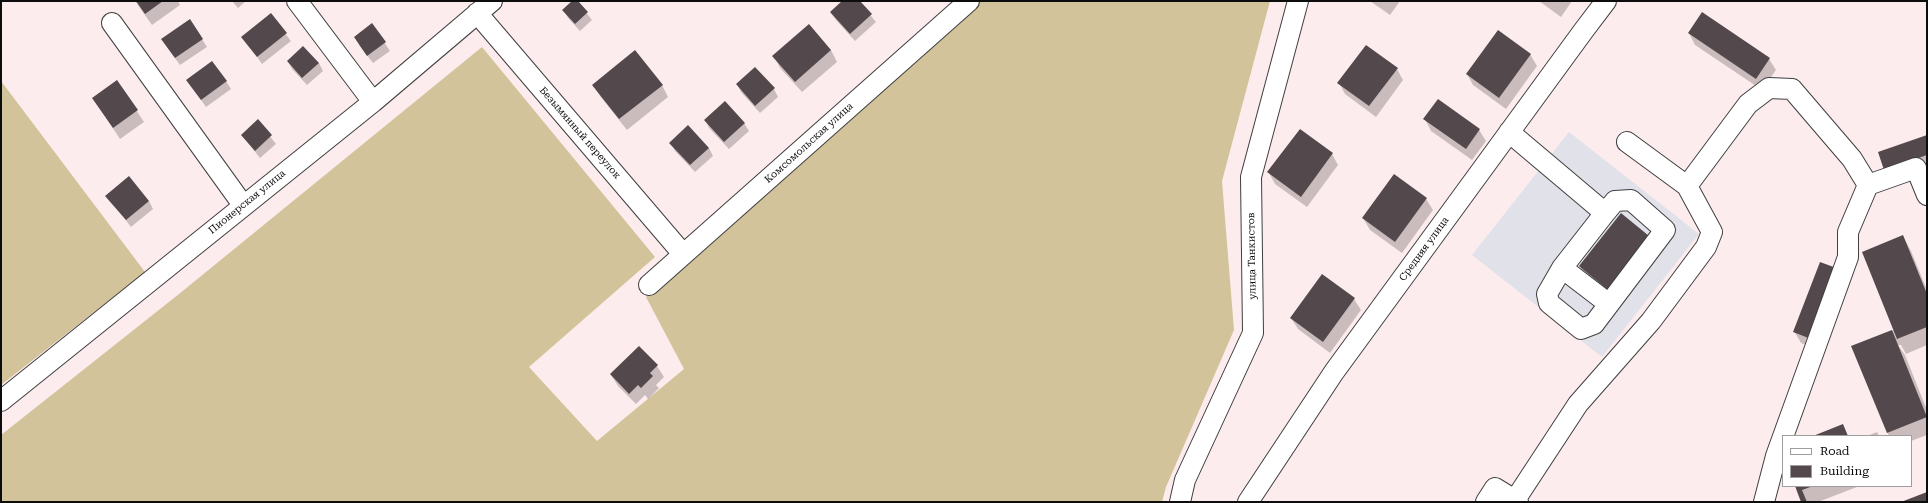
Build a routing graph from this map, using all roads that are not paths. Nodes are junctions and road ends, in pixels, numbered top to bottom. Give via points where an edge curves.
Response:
1 (297, 1) edge
2 (969, 1) edge
3 (1298, 1) edge
4 (1606, 1) edge
5 (484, 7) edge
6 (112, 23) dead end
7 (373, 102) junction
8 (1509, 132) junction
9 (1627, 142) dead end
10 (1868, 185) junction
11 (1687, 186) junction
12 (1927, 195) edge
13 (243, 205) junction
14 (1605, 213) junction
15 (683, 254) junction
16 (1562, 268) junction
17 (648, 285) dead end
18 (1609, 304) junction
19 (1, 401) edge
20 (1784, 435) edge
21 (1782, 439) edge
22 (1516, 501) edge
23 (1180, 502) edge
24 (1248, 502) edge
25 (1486, 502) edge
26 (1764, 502) edge

1 - 7 street
2 - 15 street, Комсомольская улица
3 - 23 street, улица Танкистов via 1251,177 1253,333 1185,480
4 - 8 street, Средняя улица
5 - 7 street, Пионерская улица
5 - 15 street, Безымянный переулок
6 - 13 street
7 - 13 street, Пионерская улица
8 - 14 street
8 - 24 street, Средняя улица via 1334,372
9 - 11 street
10 - 11 street via 1852,159 1792,89 1769,88 1748,104
10 - 12 street via 1916,168
10 - 20 street via 1848,232 1848,257
11 - 22 street via 1712,232 1706,246 1651,321 1578,404
13 - 19 street, Пионерская улица
14 - 16 street
14 - 18 street via 1615,201 1631,200 1666,230
15 - 17 street, Комсомольская улица
16 - 18 street
16 - 18 street via 1547,294 1549,304 1582,329 1594,324
21 - 26 street
22 - 25 street via 1495,488

